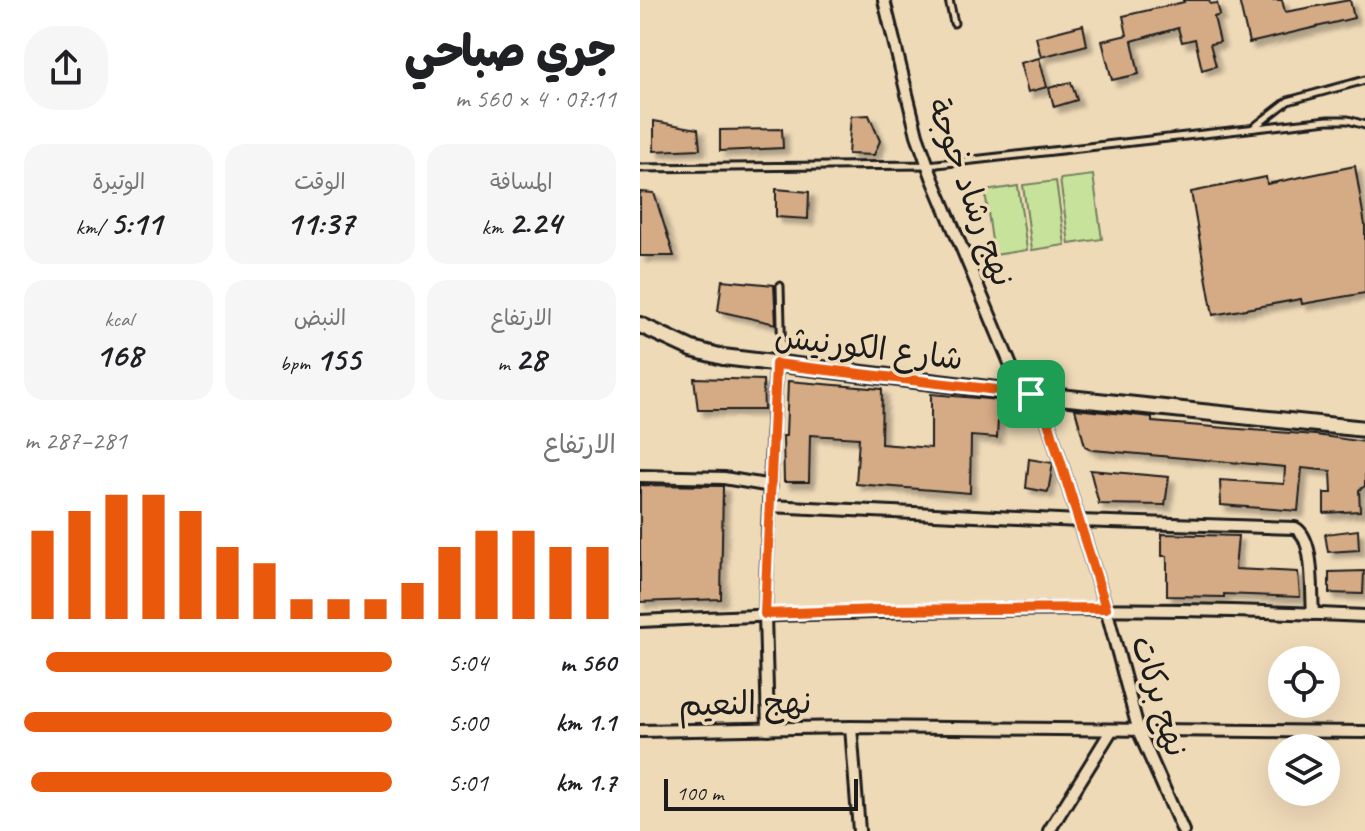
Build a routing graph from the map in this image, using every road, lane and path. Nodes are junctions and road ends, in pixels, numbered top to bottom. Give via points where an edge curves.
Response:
1 (884, 0) edge
2 (949, 0) edge
3 (954, 23) dead end
4 (1365, 80) edge
5 (1365, 125) edge
6 (1252, 128) junction
7 (928, 165) junction
8 (640, 168) edge
9 (780, 286) dead end
10 (640, 317) edge
11 (640, 325) edge
12 (657, 332) junction
13 (779, 364) junction
14 (1031, 394) junction
15 (1365, 429) edge
16 (640, 476) edge
17 (771, 486) junction
18 (769, 506) junction
19 (1079, 521) junction
20 (1106, 608) junction
21 (765, 614) junction
22 (1313, 614) junction
23 (1365, 616) edge
24 (640, 621) edge
25 (851, 727) junction
26 (768, 729) junction
27 (640, 731) edge
28 (1111, 731) junction
29 (1139, 732) junction
30 (1365, 732) edge
31 (859, 831) edge
32 (1049, 831) edge
33 (1183, 831) edge

1 - 7 street, نهج رشاد خوجة
2 - 3 lane
4 - 6 lane via 1288,101
5 - 6 lane via 1328,120
6 - 7 lane
7 - 8 lane
7 - 14 street, نهج رشاد خوجة via 1012,368
9 - 13 lane
10 - 12 main road, شارع الكورنيش
11 - 12 main road, شارع الكورنيش
12 - 13 main road, شارع الكورنيش via 692,349
13 - 14 main road, شارع الكورنيش
13 - 17 street
14 - 15 main road, شارع الكورنيش
14 - 19 street, نهج بركات via 1046,415
16 - 17 street via 724,478
17 - 18 street
18 - 19 street
18 - 21 street
19 - 20 street, نهج بركات
19 - 22 street via 1295,528 1307,543
20 - 21 street
20 - 22 street
20 - 29 street, نهج بركات
21 - 24 street
21 - 26 street
22 - 23 street
25 - 26 street, نهج النعيم
25 - 28 street, نهج النعيم
25 - 31 street
26 - 27 street, نهج النعيم
28 - 29 street, نهج النعيم
28 - 32 street
29 - 30 street, نهج النعيم
29 - 33 street, نهج بركات

